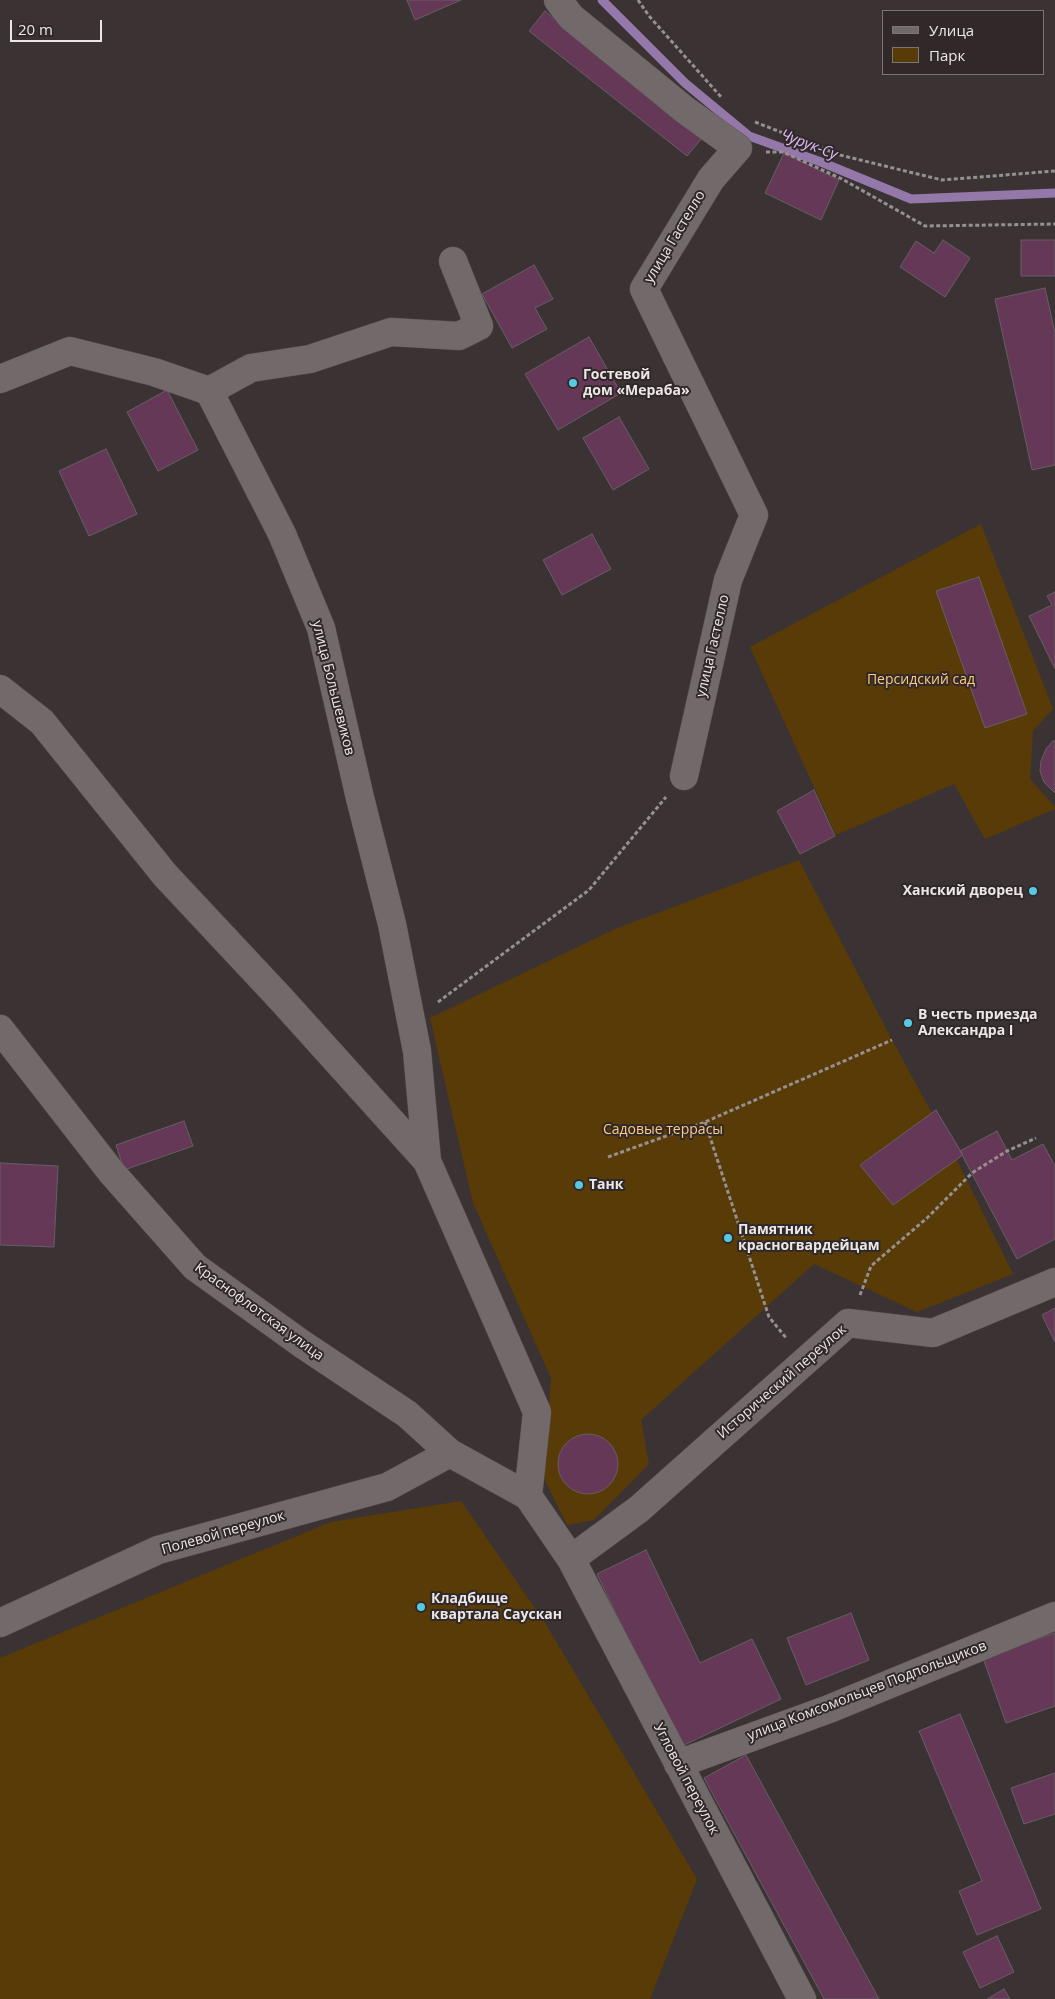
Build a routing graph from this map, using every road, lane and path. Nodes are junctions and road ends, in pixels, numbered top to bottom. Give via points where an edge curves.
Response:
1 (558, 0) edge
2 (638, 0) edge
3 (723, 99) dead end
4 (746, 118) dead end
5 (738, 148) junction
6 (1055, 171) edge
7 (1055, 224) edge
8 (453, 261) dead end
9 (0, 379) edge
10 (209, 391) junction
11 (0, 689) edge
12 (684, 776) joint
13 (411, 1021) junction
14 (0, 1029) edge
15 (892, 1040) dead end
16 (705, 1122) junction
17 (1036, 1138) dead end
18 (608, 1157) dead end
19 (427, 1161) junction
20 (1055, 1282) edge
21 (848, 1323) junction
22 (805, 1362) junction
23 (450, 1453) junction
24 (528, 1496) junction
25 (571, 1559) junction
26 (1055, 1616) edge
27 (0, 1622) edge
28 (678, 1764) junction
29 (802, 1999) edge

1 - 5 street via 571,18 685,110
2 - 3 path
4 - 6 path via 840,155 942,180
5 - 7 path via 783,152 842,179 925,226
5 - 12 street, улица Гастелло via 711,178 644,289 754,515 728,580
8 - 10 street via 479,326 459,336 391,332 310,358 250,368
9 - 10 street via 70,351 154,372
10 - 13 street, улица Большевиков via 282,534 321,628 392,924
11 - 19 street via 42,722 165,875
12 - 13 path via 589,890
13 - 19 street, улица Большевиков via 417,1051
14 - 23 street, Краснофлотская улица via 112,1173 195,1267 407,1414
15 - 16 path
16 - 18 path
16 - 22 path via 769,1317
17 - 21 path via 1007,1150 972,1173 927,1218 870,1266
19 - 24 street via 537,1412
20 - 21 street, Исторический переулок via 933,1333
21 - 22 street, Исторический переулок
22 - 25 street, Исторический переулок via 639,1509
23 - 24 street, Краснофлотская улица
23 - 27 street, Полевой переулок via 387,1487 158,1550
24 - 25 street, Угловой переулок
25 - 28 street, Угловой переулок
26 - 28 street, улица Комсомольцев Подпольщиков via 829,1709
28 - 29 street, Угловой переулок

